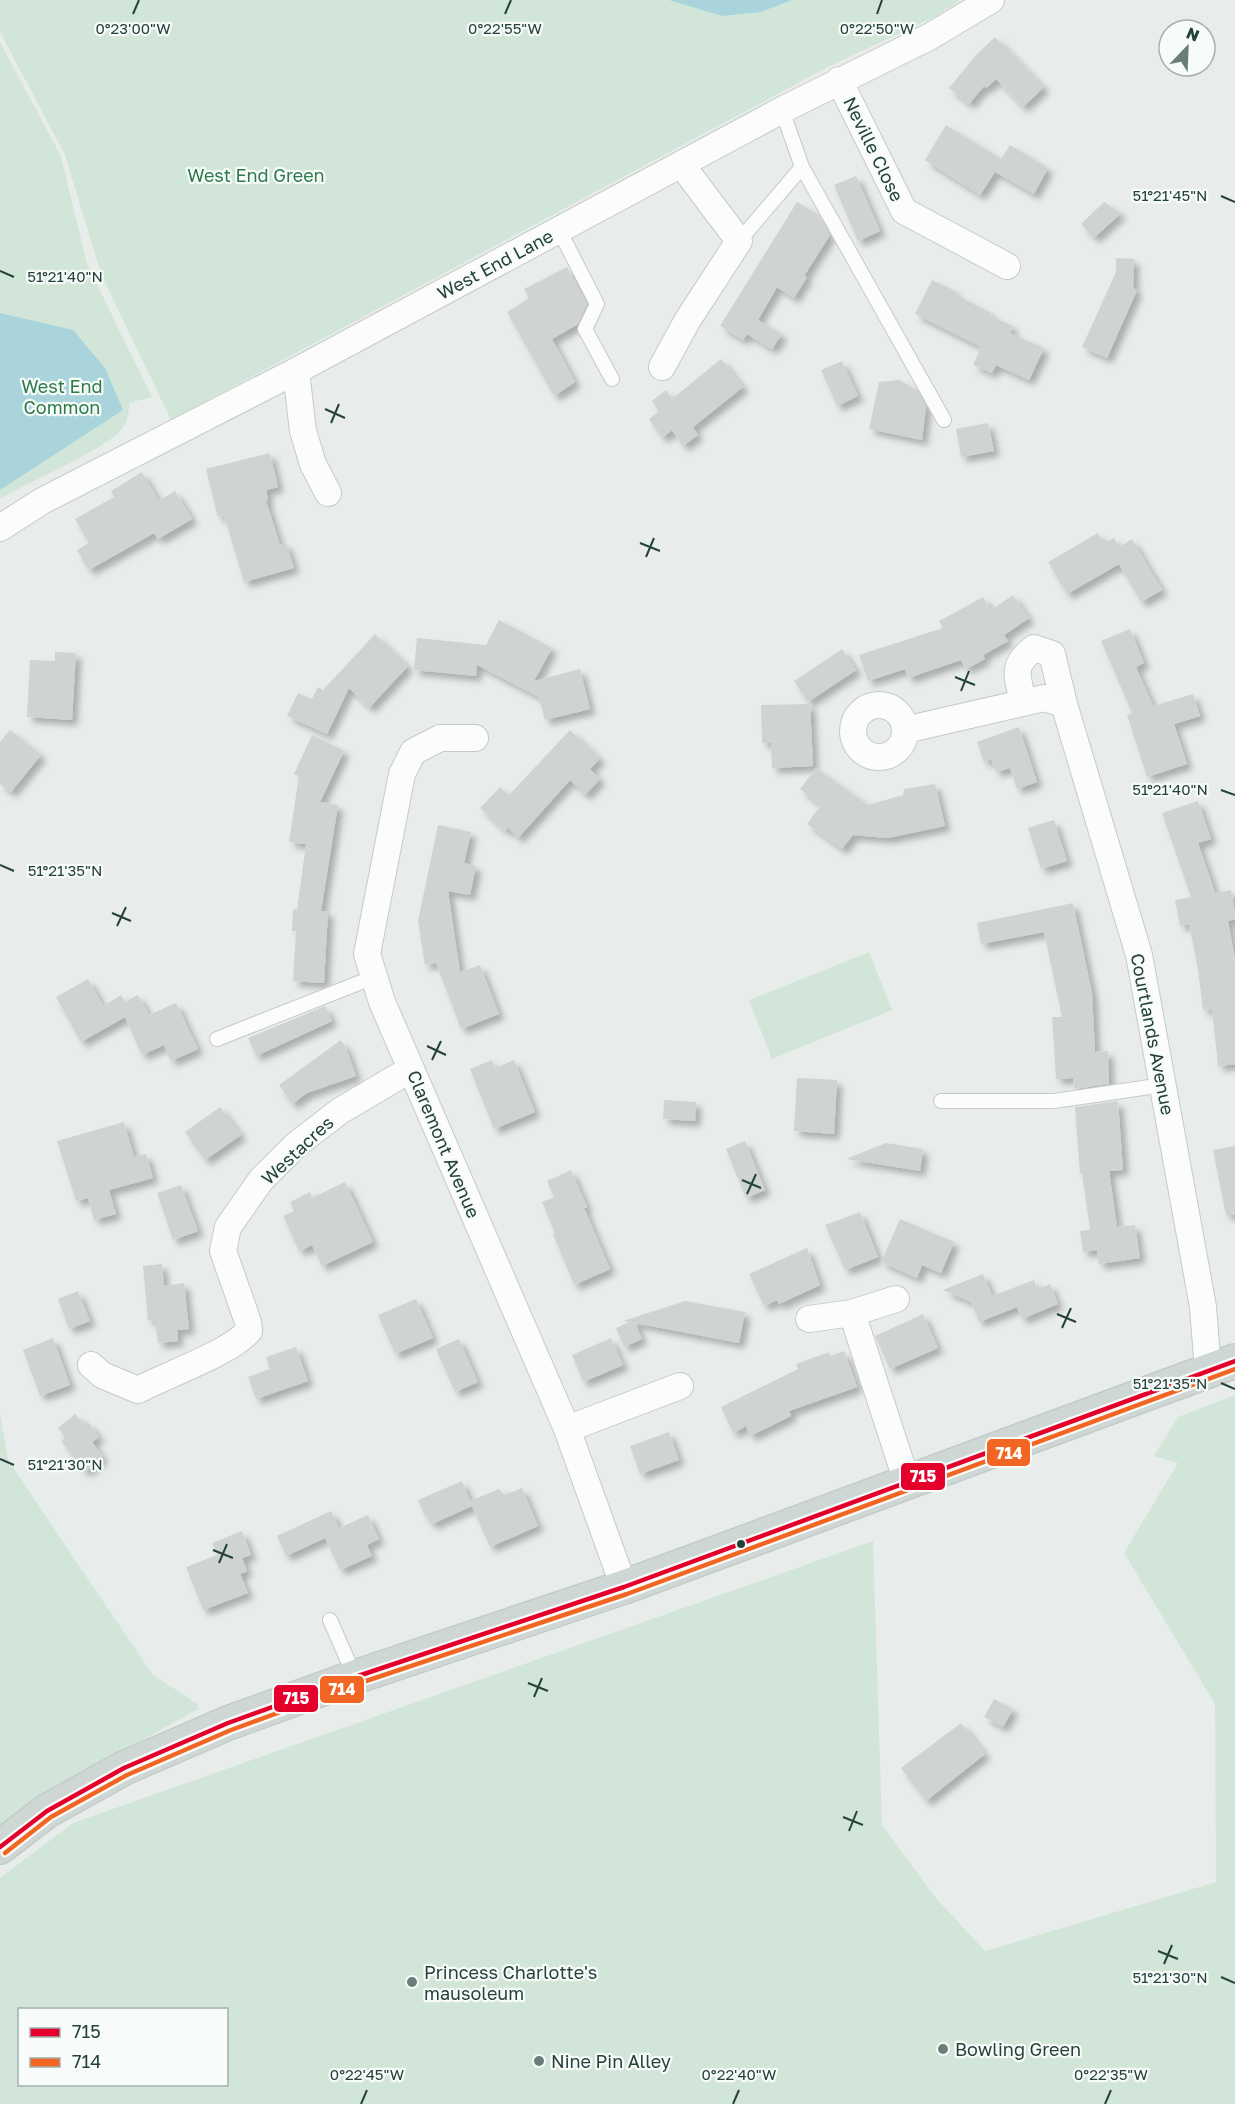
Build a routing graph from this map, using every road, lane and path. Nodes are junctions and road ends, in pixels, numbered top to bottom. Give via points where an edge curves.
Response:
1 (991, 0) edge
2 (840, 80) junction
3 (782, 110) junction
4 (681, 164) junction
5 (802, 167) junction
6 (559, 230) junction
7 (739, 241) junction
8 (1007, 266) dead end
9 (662, 367) dead end
10 (296, 371) junction
11 (612, 380) dead end
12 (944, 420) dead end
13 (327, 493) dead end
14 (0, 528) edge
15 (1023, 703) junction
16 (1064, 704) junction
17 (905, 730) dead end
18 (475, 738) dead end
19 (374, 977) junction
20 (217, 1039) dead end
21 (411, 1069) junction
22 (1163, 1085) junction
23 (941, 1101) dead end
24 (896, 1299) dead end
25 (852, 1313) junction
26 (809, 1319) dead end
27 (91, 1365) dead end
28 (1221, 1366) edge
29 (680, 1386) dead end
30 (567, 1429) junction
31 (907, 1482) junction
32 (624, 1587) junction
33 (330, 1620) dead end
34 (355, 1677) junction
35 (0, 1847) edge

1 - 2 street, West End Lane via 929,37
2 - 3 street, West End Lane
2 - 8 street, Neville Close via 904,211
3 - 4 street, West End Lane
3 - 5 lane
4 - 6 street, West End Lane
4 - 7 street
5 - 7 lane
5 - 12 lane
6 - 10 street, West End Lane
6 - 11 lane via 597,304 585,329
7 - 9 street
10 - 13 street via 303,431
10 - 14 street, West End Lane via 42,501
15 - 16 street via 1044,698
15 - 16 street, Courtlands Avenue via 1017,669 1021,658 1034,648 1052,654
15 - 17 street
16 - 22 street, Courtlands Avenue via 1139,954
18 - 19 street, Claremont Avenue via 440,738 413,752 402,774 367,954
19 - 20 lane
19 - 21 street, Claremont Avenue
21 - 27 street, Westacres via 340,1111 297,1144 261,1180 228,1227 223,1251 248,1322 249,1331 243,1338 138,1390 102,1375
21 - 30 street, Claremont Avenue
22 - 23 lane via 1054,1101
22 - 28 street, Courtlands Avenue via 1203,1307
24 - 25 street
25 - 26 street
25 - 31 street
28 - 31 main road
29 - 30 street
30 - 32 street, Claremont Avenue
31 - 32 main road
32 - 34 main road
33 - 34 lane
34 - 35 main road via 228,1723 124,1768 47,1811

